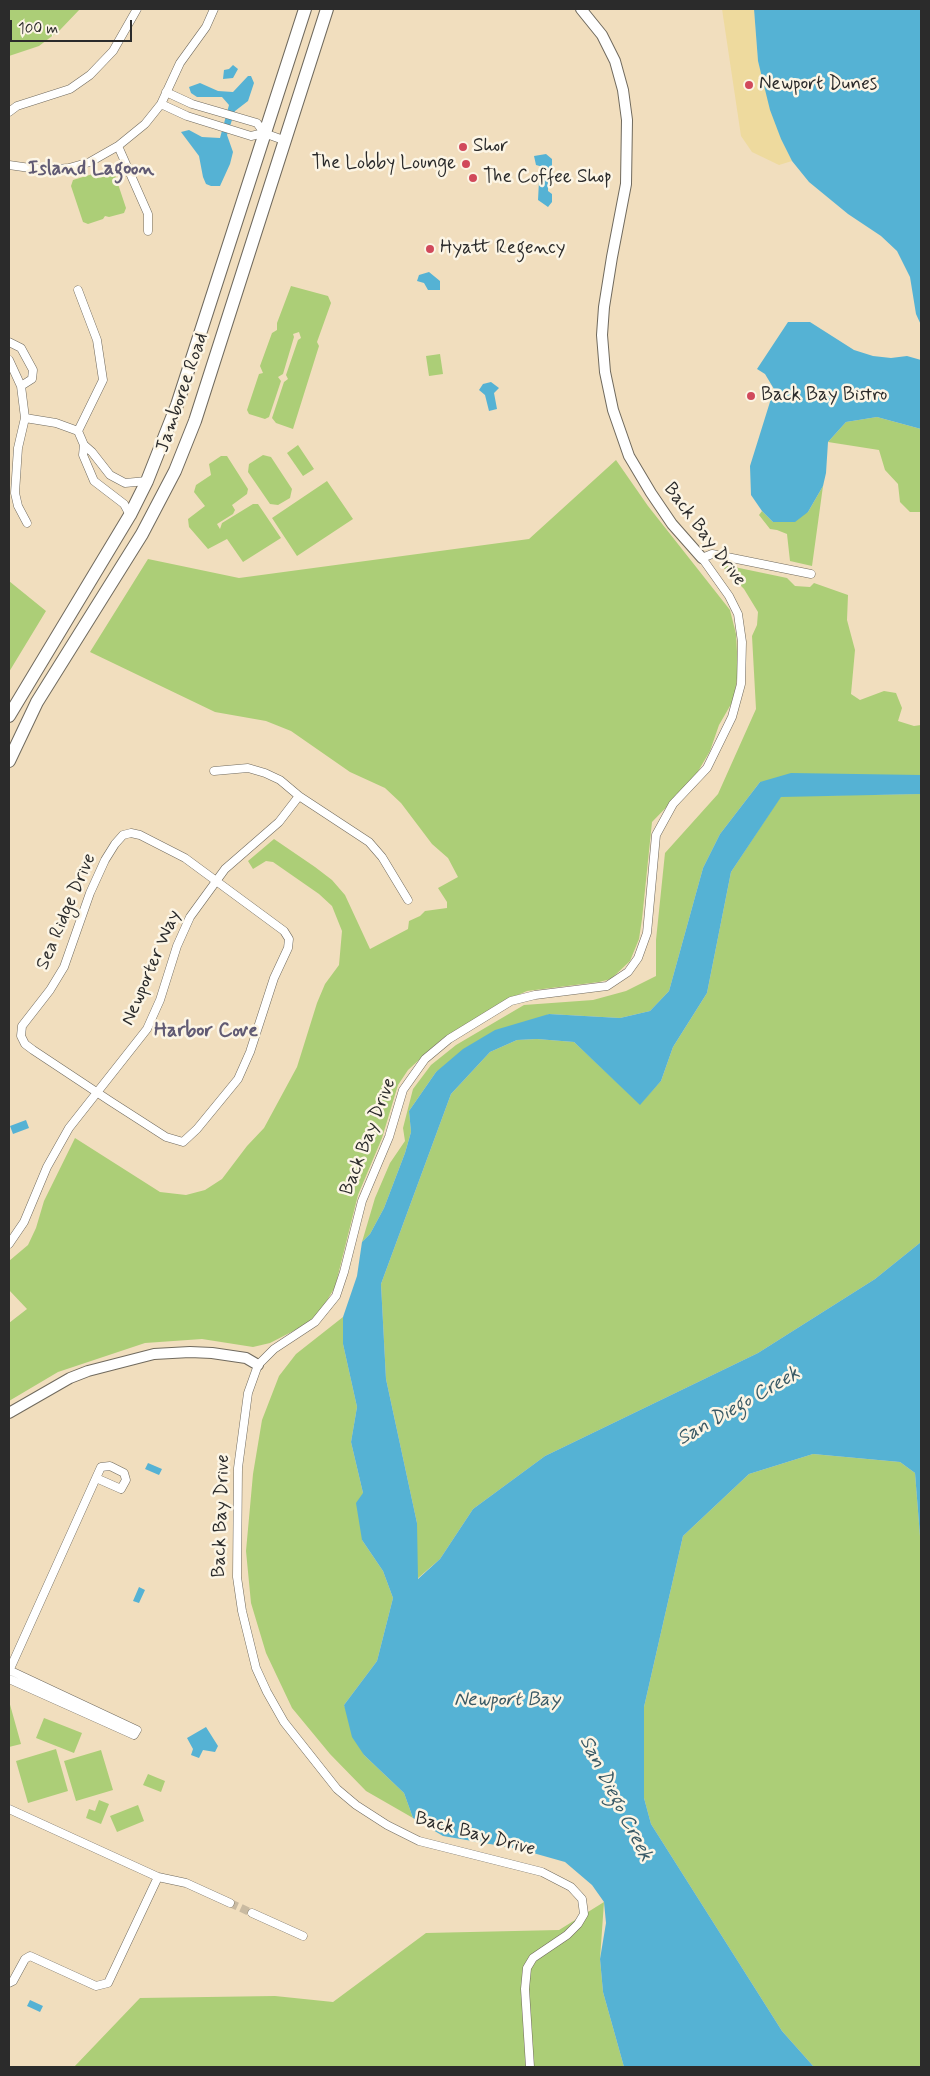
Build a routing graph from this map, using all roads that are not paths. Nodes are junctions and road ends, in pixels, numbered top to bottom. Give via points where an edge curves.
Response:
1 (137, 9) edge
2 (214, 9) edge
3 (305, 9) edge
4 (327, 9) edge
5 (581, 9) edge
6 (166, 92) junction
7 (161, 104) junction
8 (204, 107) junction
9 (9, 112) edge
10 (231, 115) junction
11 (199, 120) junction
12 (226, 129) junction
13 (264, 133) junction
14 (286, 142) junction
15 (118, 146) junction
16 (9, 165) edge
17 (148, 231) dead end
18 (78, 290) dead end
19 (9, 342) edge
20 (9, 360) edge
21 (21, 386) junction
22 (25, 418) junction
23 (78, 431) junction
24 (84, 445) junction
25 (110, 475) junction
26 (147, 481) junction
27 (101, 488) junction
28 (130, 515) junction
29 (27, 523) dead end
30 (702, 558) junction
31 (811, 574) dead end
32 (9, 716) edge
33 (9, 760) edge
34 (214, 771) dead end
35 (299, 796) junction
36 (214, 881) junction
37 (408, 900) dead end
38 (96, 1092) junction
39 (9, 1244) edge
40 (258, 1365) junction
41 (9, 1413) edge
42 (96, 1478) dead end
43 (9, 1670) edge
44 (9, 1679) edge
45 (9, 1809) edge
46 (158, 1877) junction
47 (230, 1903) tunnel mouth
48 (252, 1913) tunnel mouth
49 (303, 1936) dead end
50 (9, 1983) edge
51 (530, 2067) edge

1 - 9 street via 113,51 90,75 70,89 17,106
2 - 6 street
3 - 13 main road, Jamboree Road
4 - 14 main road, Jamboree Road
5 - 30 street, Back Bay Drive via 602,34 615,60 624,90 627,120 626,184 610,265 602,335 613,410 629,456 651,493 672,524
6 - 7 street
6 - 8 street
7 - 11 street
7 - 15 street via 145,124
8 - 10 street
8 - 11 street
10 - 12 street
10 - 13 street via 257,123
11 - 12 street
12 - 13 street via 251,136
13 - 14 street
13 - 26 main road, Jamboree Road via 178,405
14 - 33 main road, Jamboree Road via 195,421 175,471 142,534 37,702
15 - 16 street via 90,162 69,168 44,170
15 - 17 street via 148,214
18 - 23 street via 97,340 103,380
19 - 21 street via 21,348 33,370 32,379
20 - 21 street
21 - 22 street
22 - 23 street
22 - 29 street via 18,448 15,493
23 - 24 street
24 - 25 street
24 - 27 street via 83,455 94,481
25 - 26 street via 125,483
25 - 27 street
26 - 28 main road, Jamboree Road
27 - 28 street via 124,504
28 - 32 main road, Jamboree Road
30 - 31 street via 712,554
30 - 40 street, Back Bay Drive via 738,614 742,642 741,684 732,717 707,768 673,804 656,835 647,933 638,958 628,972 607,986 511,1001 449,1039 426,1059 403,1090 389,1137 362,1201 336,1296 314,1322 274,1349
34 - 35 street via 248,768 265,773 280,780
35 - 36 street, Newporter Way via 279,822 237,856
35 - 37 street via 369,842
36 - 38 street, Newporter Way via 183,931 147,1030
36 - 38 street, Sea Ridge Drive via 173,850 140,834 123,835 105,860 64,966 22,1026 21,1036 25,1044
36 - 38 street via 289,939 238,1079 183,1142 166,1137
38 - 39 street, Newporter Way via 58,1144 24,1222
40 - 41 street via 246,1358 212,1353 154,1354 79,1374
40 - 51 street, Back Bay Drive via 248,1393 238,1468 236,1563 240,1602 259,1674 284,1722 337,1788 386,1825 413,1838 530,1868 563,1882 580,1896 584,1909 578,1924 533,1958 527,1968 525,1989
42 - 43 street
43 - 44 street via 137,1730 134,1735
45 - 46 street
46 - 47 street via 186,1883
46 - 50 street via 108,1983 96,1986 30,1956
48 - 49 street

